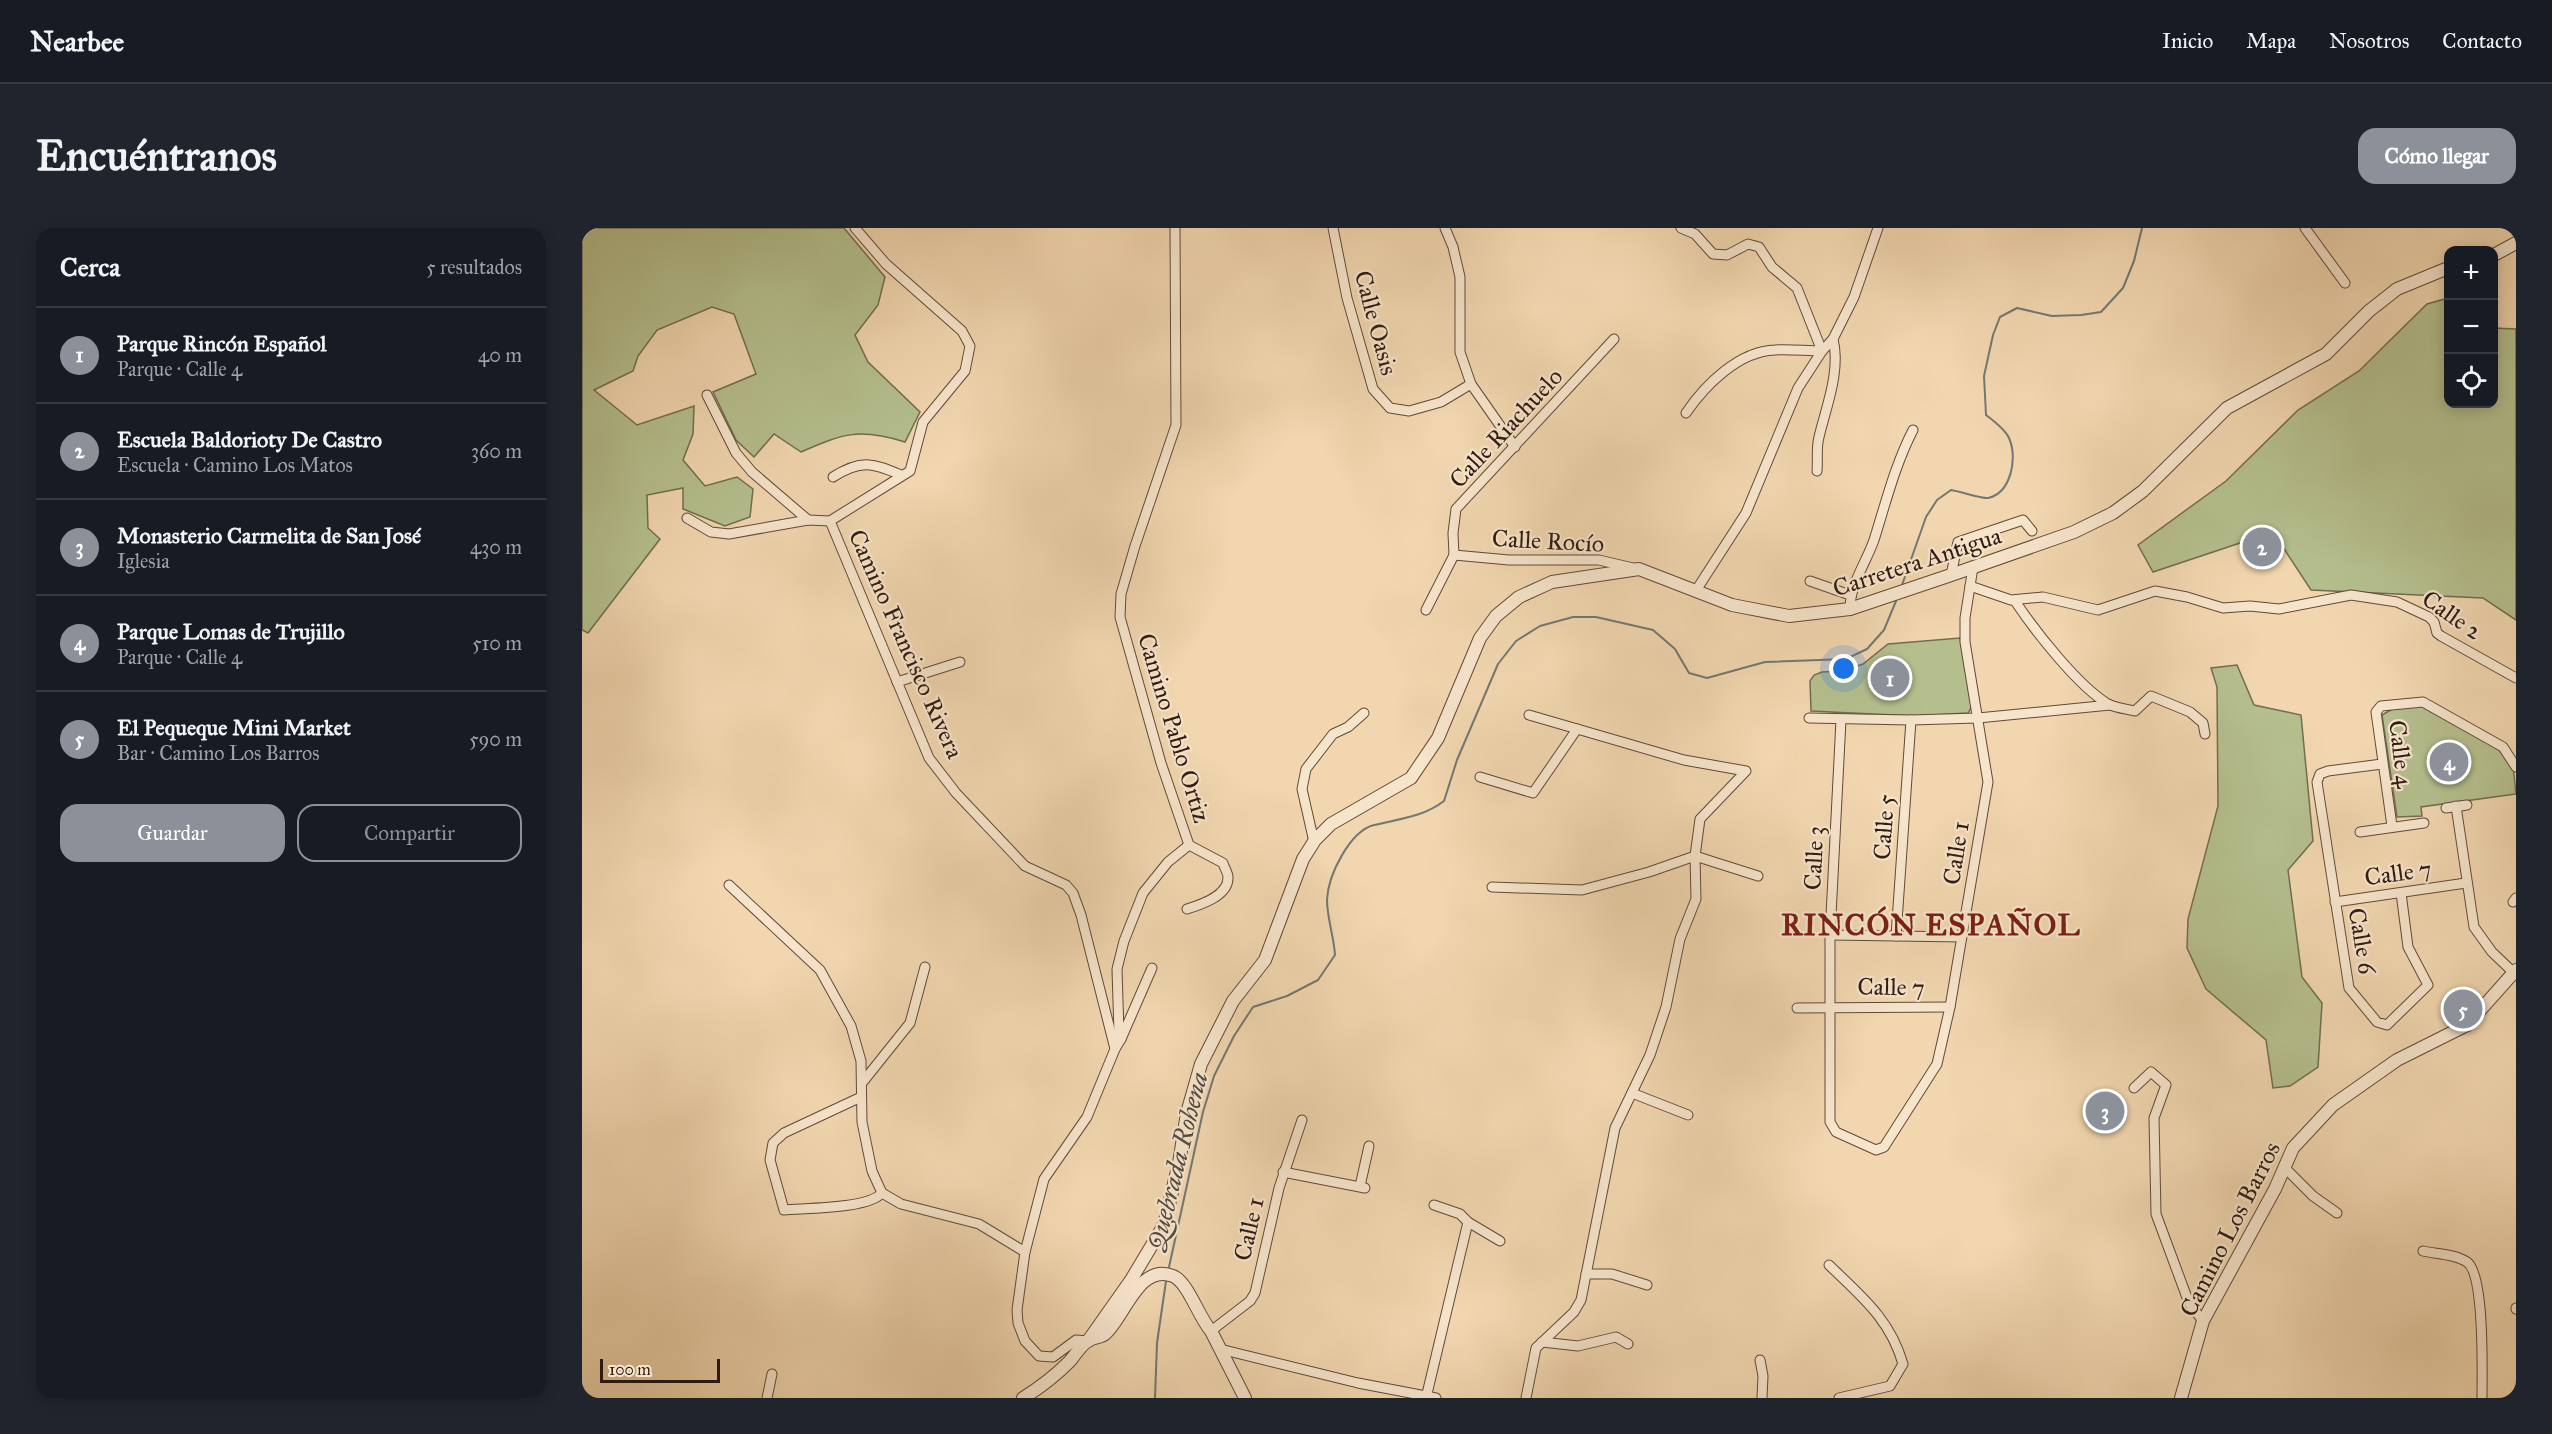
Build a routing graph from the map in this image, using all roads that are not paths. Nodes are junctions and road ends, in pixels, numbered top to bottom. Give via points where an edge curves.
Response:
1 (855, 228) edge
2 (1175, 228) edge
3 (1333, 228) edge
4 (1445, 228) edge
5 (1681, 228) edge
6 (1878, 228) edge
7 (2305, 228) edge
8 (2516, 243) edge
9 (2498, 252) edge
10 (2444, 270) edge
11 (2345, 283) dead end
12 (1614, 339) dead end
13 (1833, 339) junction
14 (1822, 351) junction
15 (1471, 384) junction
16 (707, 394) dead end
17 (1686, 413) dead end
18 (1913, 430) dead end
19 (1515, 447) junction
20 (1817, 471) dead end
21 (902, 475) junction
22 (833, 477) dead end
23 (687, 518) dead end
24 (808, 520) junction
25 (830, 521) junction
26 (2032, 531) dead end
27 (1454, 555) junction
28 (1973, 567) junction
29 (1639, 569) junction
30 (1951, 575) junction
31 (1810, 581) dead end
32 (1970, 586) junction
33 (1695, 592) junction
34 (1850, 595) junction
35 (2015, 601) junction
36 (1850, 609) junction
37 (1426, 610) dead end
38 (960, 662) dead end
39 (2516, 678) edge
40 (897, 682) junction
41 (2110, 705) junction
42 (1364, 713) dead end
43 (1529, 715) dead end
44 (1809, 718) dead end
45 (1978, 718) junction
46 (1840, 720) junction
47 (1911, 720) junction
48 (1577, 729) junction
49 (2205, 734) dead end
50 (2382, 764) junction
51 (2516, 767) edge
52 (1480, 777) dead end
53 (2467, 805) dead end
54 (2456, 806) junction
55 (2446, 808) dead end
56 (2424, 823) dead end
57 (2392, 826) junction
58 (2360, 832) dead end
59 (1314, 842) junction
60 (1188, 845) junction
61 (1695, 856) junction
62 (1758, 876) dead end
63 (2466, 883) junction
64 (729, 885) dead end
65 (1492, 887) dead end
66 (2401, 893) junction
67 (2335, 902) junction
68 (1187, 909) dead end
69 (1830, 935) junction
70 (1896, 936) junction
71 (1962, 937) junction
72 (925, 967) dead end
73 (1152, 968) dead end
74 (2515, 971) edge
75 (1831, 1006) junction
76 (1950, 1007) junction
77 (1797, 1008) dead end
78 (1121, 1039) junction
79 (1115, 1049) junction
80 (862, 1083) junction
81 (2134, 1088) dead end
82 (1632, 1093) junction
83 (861, 1097) junction
84 (1688, 1115) dead end
85 (1302, 1120) dead end
86 (1893, 1132) joint
87 (1369, 1146) dead end
88 (2284, 1167) junction
89 (1284, 1172) junction
90 (882, 1193) junction
91 (1434, 1205) dead end
92 (2337, 1213) dead end
93 (1468, 1222) junction
94 (1500, 1241) dead end
95 (2422, 1251) dead end
96 (1025, 1252) junction
97 (1829, 1265) dead end
98 (1586, 1274) junction
99 (1647, 1285) dead end
100 (2203, 1321) junction
101 (1211, 1331) junction
102 (1088, 1341) junction
103 (1542, 1342) junction
104 (1628, 1344) dead end
105 (1220, 1349) junction
106 (1760, 1360) dead end
107 (772, 1374) dead end
108 (1429, 1397) edge
109 (767, 1398) edge
110 (1023, 1398) edge
111 (1245, 1398) edge
112 (1526, 1398) edge
113 (1762, 1398) edge
114 (1839, 1398) edge
115 (2181, 1398) edge
116 (2482, 1398) edge

1 - 21 street, Camino Francisco Rivera via 886,264 962,331 970,346 965,371 923,422 910,471
2 - 60 street, Camino Pablo Ortiz via 1176,425 1121,594 1120,617
3 - 15 street, Calle Oasis via 1347,297 1373,389 1390,408 1409,411 1441,402
4 - 15 street via 1460,277 1460,352
5 - 14 street via 1695,234 1713,255 1727,255 1748,244 1759,247 1772,267 1797,288
6 - 13 street via 1854,297
7 - 11 street
8 - 9 street
10 - 28 street, Carretera Antigua via 2397,289 2325,354 2227,408 2143,490 2113,513 2074,532
12 - 19 street, Calle Riachuelo
13 - 14 street
13 - 20 street via 1831,390 1818,440
14 - 17 street via 1773,350 1750,355 1704,389
14 - 33 street via 1798,388 1746,513
15 - 19 street
16 - 24 street via 736,453 752,472
18 - 34 street via 1898,458 1873,542
19 - 27 street, Calle Riachuelo via 1456,509
21 - 22 street via 877,464 855,465
21 - 25 street, Camino Francisco Rivera
23 - 24 street via 711,532 729,534
24 - 25 street
25 - 40 street, Camino Francisco Rivera
26 - 30 street via 2023,520 1958,542
27 - 29 street, Calle Rocío via 1509,560 1599,560
27 - 37 street
28 - 30 street, Carretera Antigua
28 - 32 street, Calle 1
29 - 33 street, Carretera Antigua
29 - 59 street via 1552,582 1519,597 1480,638 1438,738 1411,778 1331,824
30 - 36 street, Carretera Antigua
31 - 34 street
32 - 35 street
32 - 45 street, Calle 1 via 1965,642
33 - 36 street, Carretera Antigua via 1732,605 1789,616
34 - 36 street
35 - 39 street, Calle 2 via 2043,597 2098,609 2155,591 2223,608 2279,609 2351,595 2397,602 2429,617 2441,636
35 - 41 street via 2086,686
38 - 40 street
40 - 79 street, Camino Francisco Rivera via 929,758 956,793 1025,866 1066,885 1073,893
41 - 45 street
41 - 49 street via 2135,711 2151,696 2190,712 2203,723
42 - 59 street via 1333,734 1306,769 1302,789
43 - 48 street
44 - 46 street
45 - 47 street
45 - 71 street, Calle 1 via 1988,782
46 - 47 street
46 - 69 street, Calle 3
47 - 70 street, Calle 5
48 - 52 street via 1533,794
48 - 61 street via 1684,760 1746,771 1700,819
50 - 51 street, Calle 4 via 2376,712 2381,706 2423,702 2503,747
50 - 57 street, Calle 4
50 - 67 street, Calle 6 via 2328,771 2320,774 2317,782
53 - 54 street
54 - 55 street
54 - 63 street
56 - 57 street
57 - 58 street
59 - 102 street via 1303,859 1265,960 1233,1001 1201,1064 1164,1225
60 - 68 street via 1223,863 1228,878 1211,901
60 - 78 street, Camino Pablo Ortiz via 1143,893 1125,941 1116,988
61 - 62 street
61 - 65 street via 1582,890
61 - 82 street via 1696,899 1680,939 1666,1007
63 - 66 street, Calle 7
63 - 74 street via 2474,927 2492,952
64 - 80 street via 820,970 851,1026 861,1061
66 - 67 street, Calle 7
66 - 67 street, Calle 6 via 2408,947 2428,985 2387,1025 2377,1023 2349,988
69 - 70 street
69 - 75 street, Calle 3
70 - 71 street
71 - 76 street, Calle 1
72 - 80 street via 910,1023
73 - 78 street
74 - 88 street, Camino Los Barros via 2467,1025 2397,1060 2333,1105 2293,1148
75 - 76 street, Calle 7
75 - 77 street, Calle 7
75 - 86 street, Calle 3 via 1830,1122 1836,1132 1875,1150 1884,1146
76 - 86 street, Calle 1 via 1937,1064
78 - 79 street
79 - 96 street via 1087,1116 1044,1179
80 - 83 street
81 - 100 street via 2151,1072 2166,1085 2154,1118 2156,1214 2189,1303
82 - 84 street
82 - 98 street via 1615,1128
83 - 90 street via 870,1161
83 - 90 street via 784,1133 773,1143 770,1160 784,1210 861,1203
85 - 89 street, Calle 1
87 - 89 street via 1362,1187
88 - 92 street
88 - 100 street, Camino Los Barros
89 - 101 street, Calle 1 via 1255,1293
90 - 96 street via 901,1204 979,1224
91 - 93 street via 1460,1214
93 - 94 street
93 - 108 street
95 - 116 street via 2454,1257 2467,1262 2475,1271
96 - 102 street via 1017,1310 1024,1341 1040,1356 1053,1357 1076,1340
97 - 114 street via 1879,1313 1896,1342 1903,1364 1890,1386
98 - 99 street via 1612,1274
98 - 103 street via 1581,1300 1574,1312
100 - 115 street, Camino Los Barros
101 - 102 street via 1183,1285 1175,1276 1162,1273 1136,1289 1107,1333
101 - 105 street
102 - 110 street via 1049,1382
103 - 104 street via 1578,1346 1616,1336
103 - 112 street via 1536,1348
105 - 108 street
105 - 111 street
106 - 113 street
107 - 109 street

